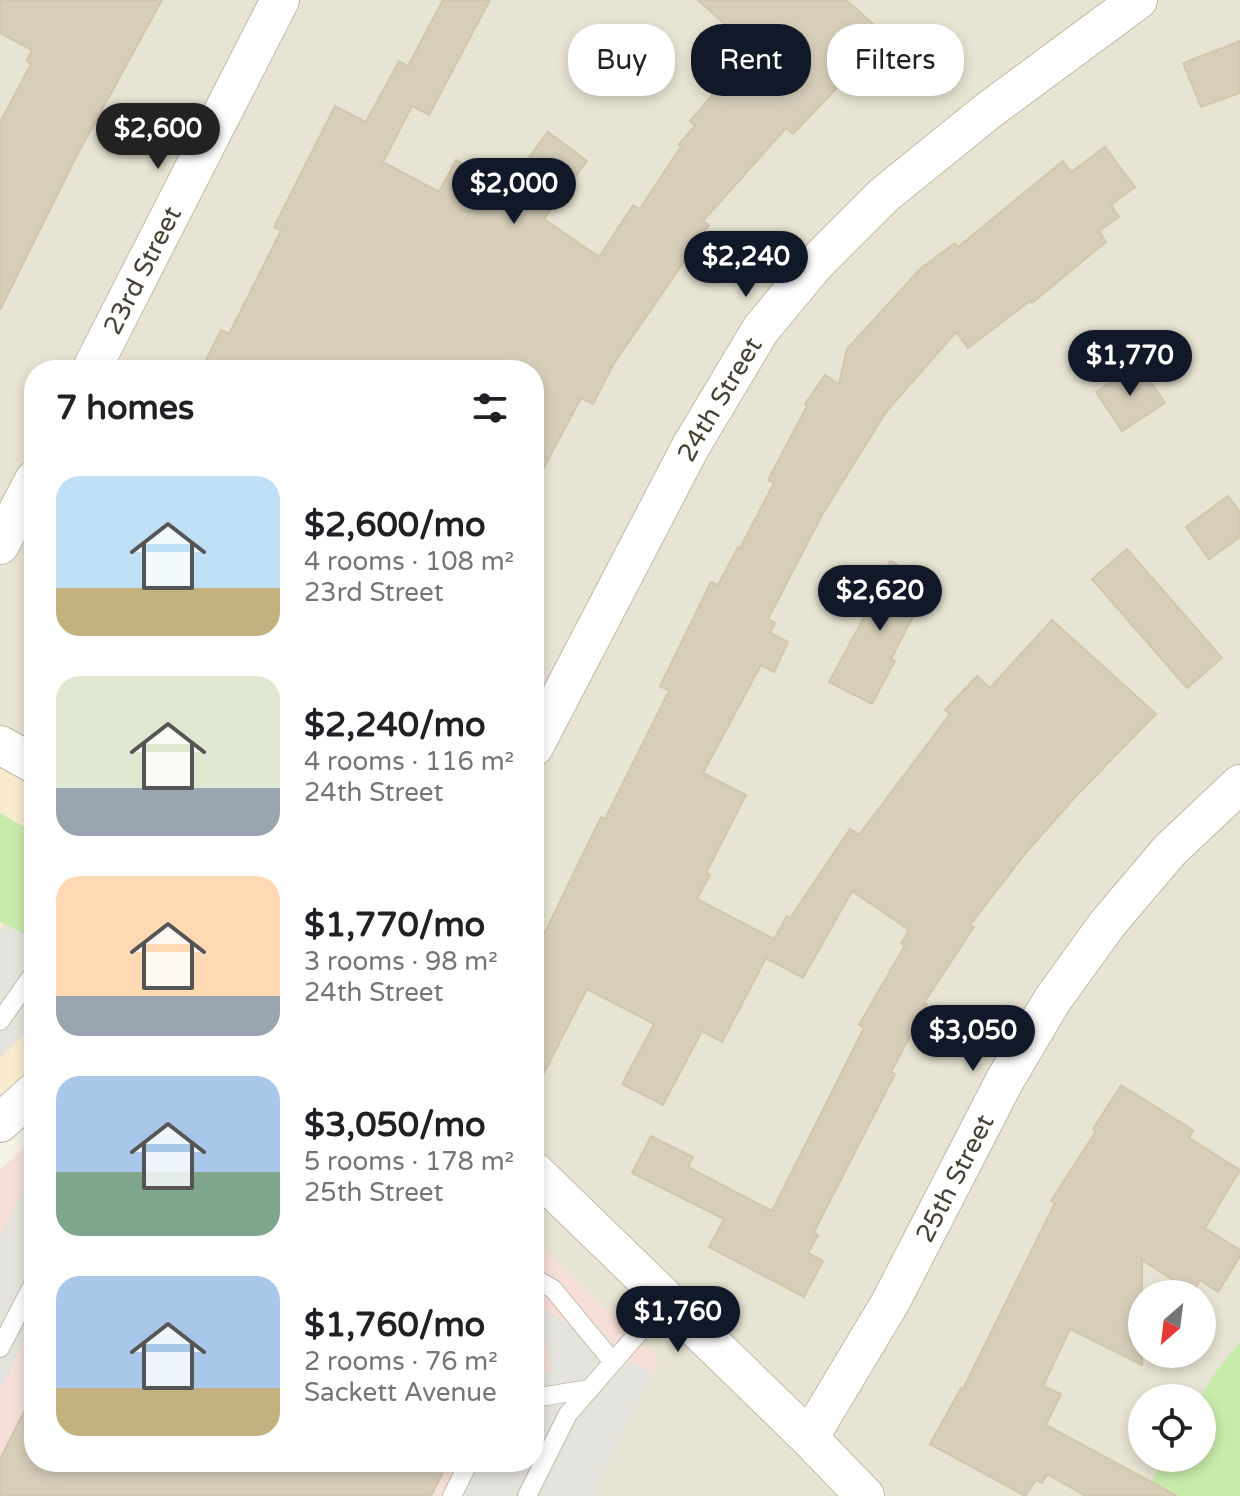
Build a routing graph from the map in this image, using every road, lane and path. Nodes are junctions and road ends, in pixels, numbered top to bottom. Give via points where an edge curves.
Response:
1 (280, 0) edge
2 (1138, 0) edge
3 (96, 360) edge
4 (24, 499) edge
5 (0, 545) edge
6 (544, 728) edge
7 (0, 745) edge
8 (24, 758) edge
9 (1240, 784) edge
10 (24, 987) edge
11 (0, 1021) edge
12 (24, 1100) edge
13 (1, 1119) edge
14 (544, 1181) edge
15 (544, 1284) edge
16 (667, 1300) junction
17 (24, 1302) edge
18 (0, 1348) edge
19 (613, 1362) junction
20 (589, 1389) junction
21 (544, 1396) edge
22 (809, 1438) junction
23 (544, 1462) edge
24 (464, 1472) edge
25 (539, 1472) edge
26 (452, 1496) edge
27 (527, 1496) edge
28 (865, 1496) edge

1 - 3 street, 23rd Street
2 - 6 street, 24th Street via 884,195 815,264 761,329 691,446
4 - 5 street
7 - 8 street
9 - 22 street, 25th Street via 1170,850 1053,999 1005,1080 890,1303
10 - 11 lane
12 - 13 street
14 - 16 street
15 - 19 lane
16 - 19 lane
16 - 22 street
17 - 18 lane
19 - 20 lane
20 - 21 lane
20 - 23 lane via 568,1414
22 - 28 street
24 - 26 lane
25 - 27 lane

